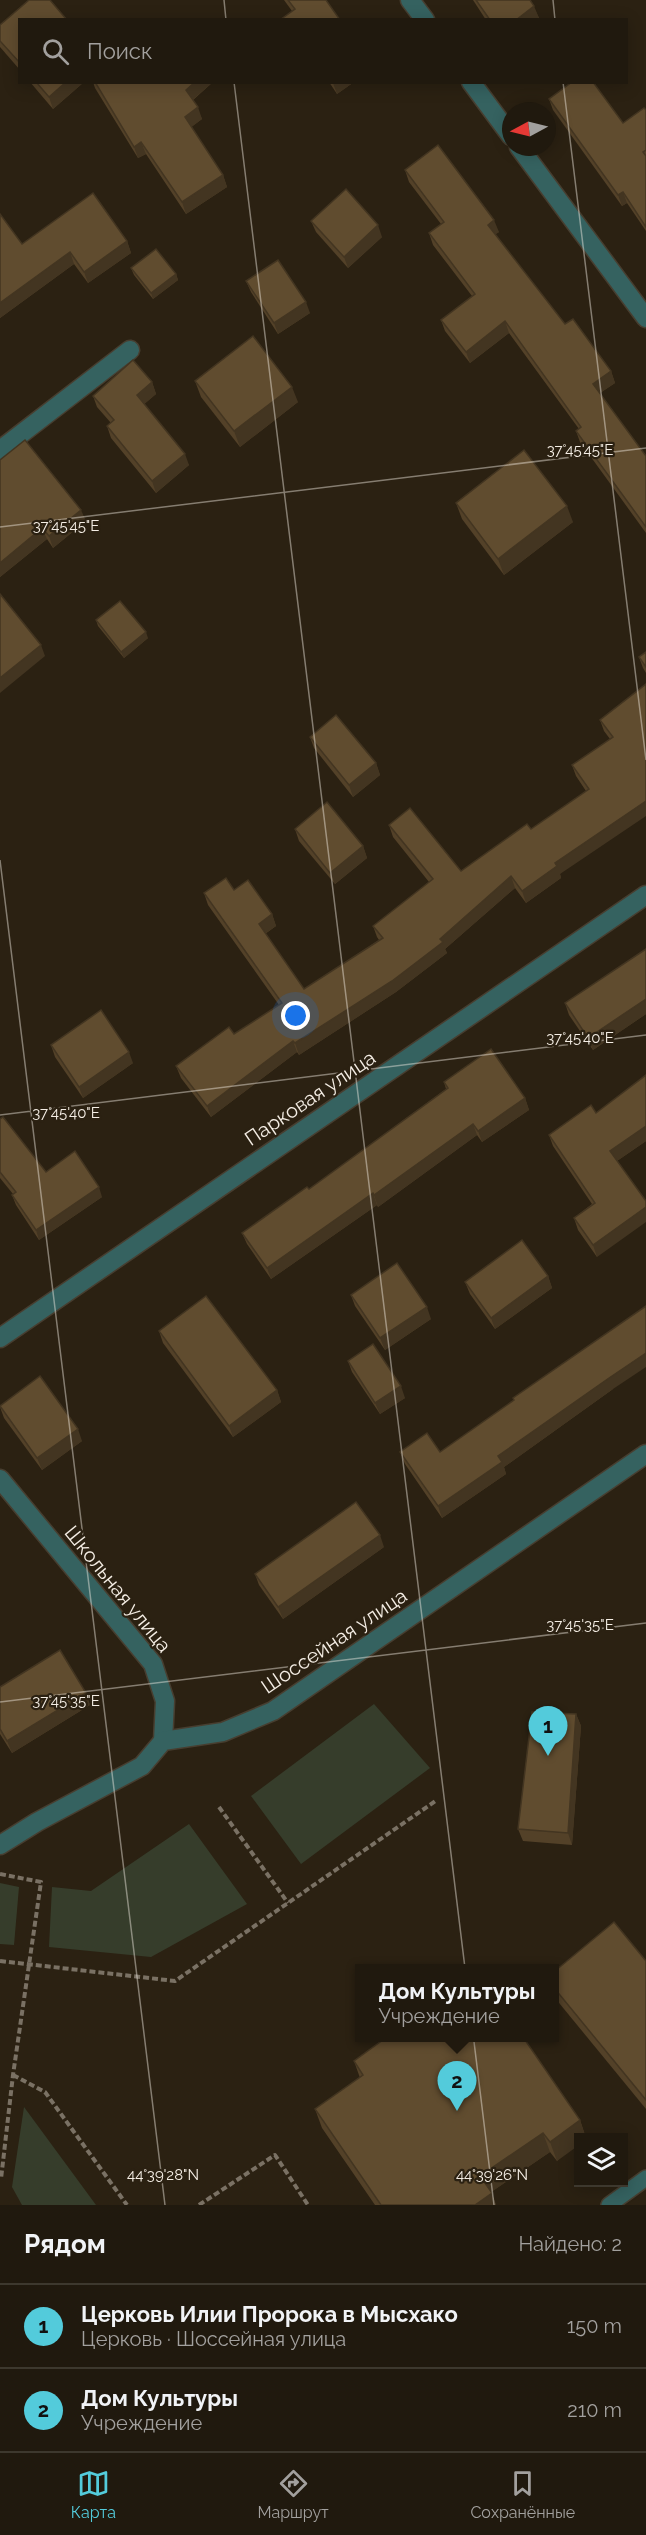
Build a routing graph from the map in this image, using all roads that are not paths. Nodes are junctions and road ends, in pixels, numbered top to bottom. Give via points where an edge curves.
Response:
1 (410, 0) edge
2 (424, 18) edge
3 (472, 84) edge
4 (502, 124) edge
5 (526, 156) edge
6 (646, 318) edge
7 (130, 350) dead end
8 (0, 450) edge
9 (646, 895) edge
10 (0, 1338) edge
11 (646, 1454) edge
12 (0, 1479) edge
13 (162, 1741) junction
14 (0, 1845) edge
15 (646, 2178) edge
16 (609, 2205) edge

1 - 2 street
3 - 4 street
5 - 6 street
7 - 8 street
9 - 10 street, Парковая улица
11 - 13 street, Шоссейная улица via 273,1712 223,1732
12 - 13 street, Школьная улица via 153,1664 165,1701
13 - 14 street via 142,1766
15 - 16 lane

